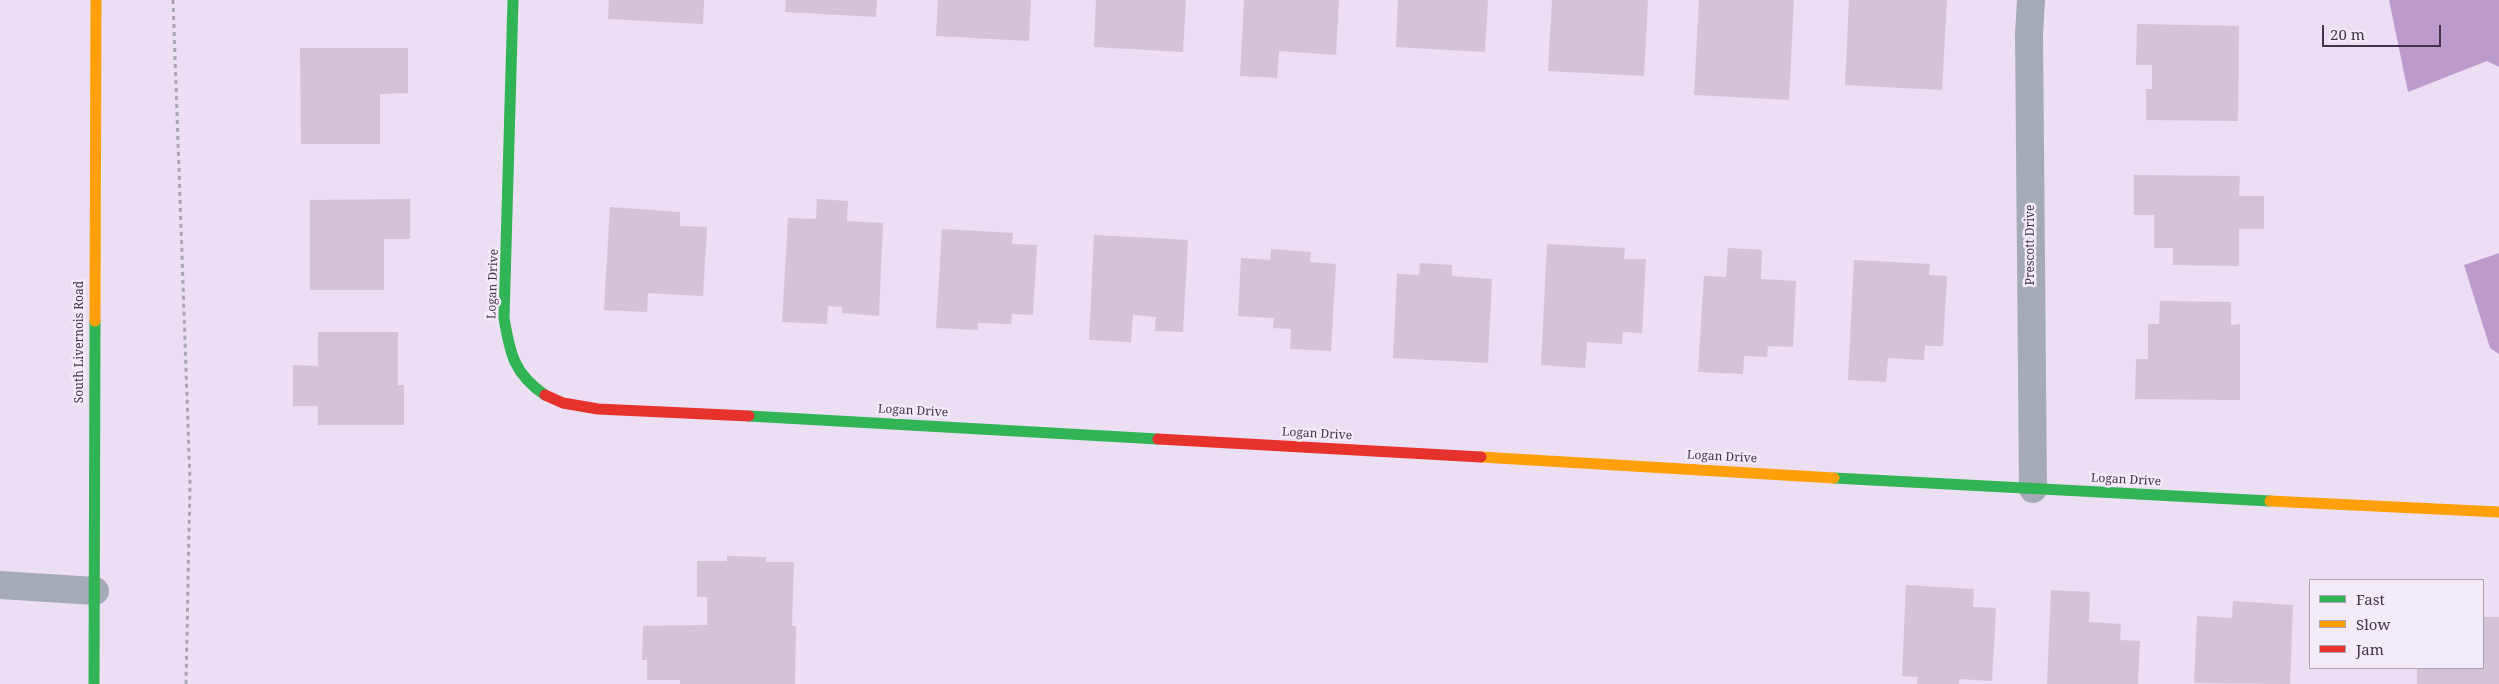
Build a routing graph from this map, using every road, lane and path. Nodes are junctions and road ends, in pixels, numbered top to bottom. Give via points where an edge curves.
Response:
1 (96, 0) edge
2 (173, 0) edge
3 (513, 0) edge
4 (2031, 0) edge
5 (2033, 490) junction
6 (2499, 512) edge
7 (0, 586) edge
8 (95, 591) junction
9 (94, 684) edge
10 (186, 684) edge

1 - 8 street, South Livernois Road
2 - 10 path via 190,482
3 - 5 street, Logan Drive via 504,318 508,344 520,373 556,402 590,409
4 - 5 street, Prescott Drive
5 - 6 street, Logan Drive
7 - 8 street
8 - 9 street, South Livernois Road

